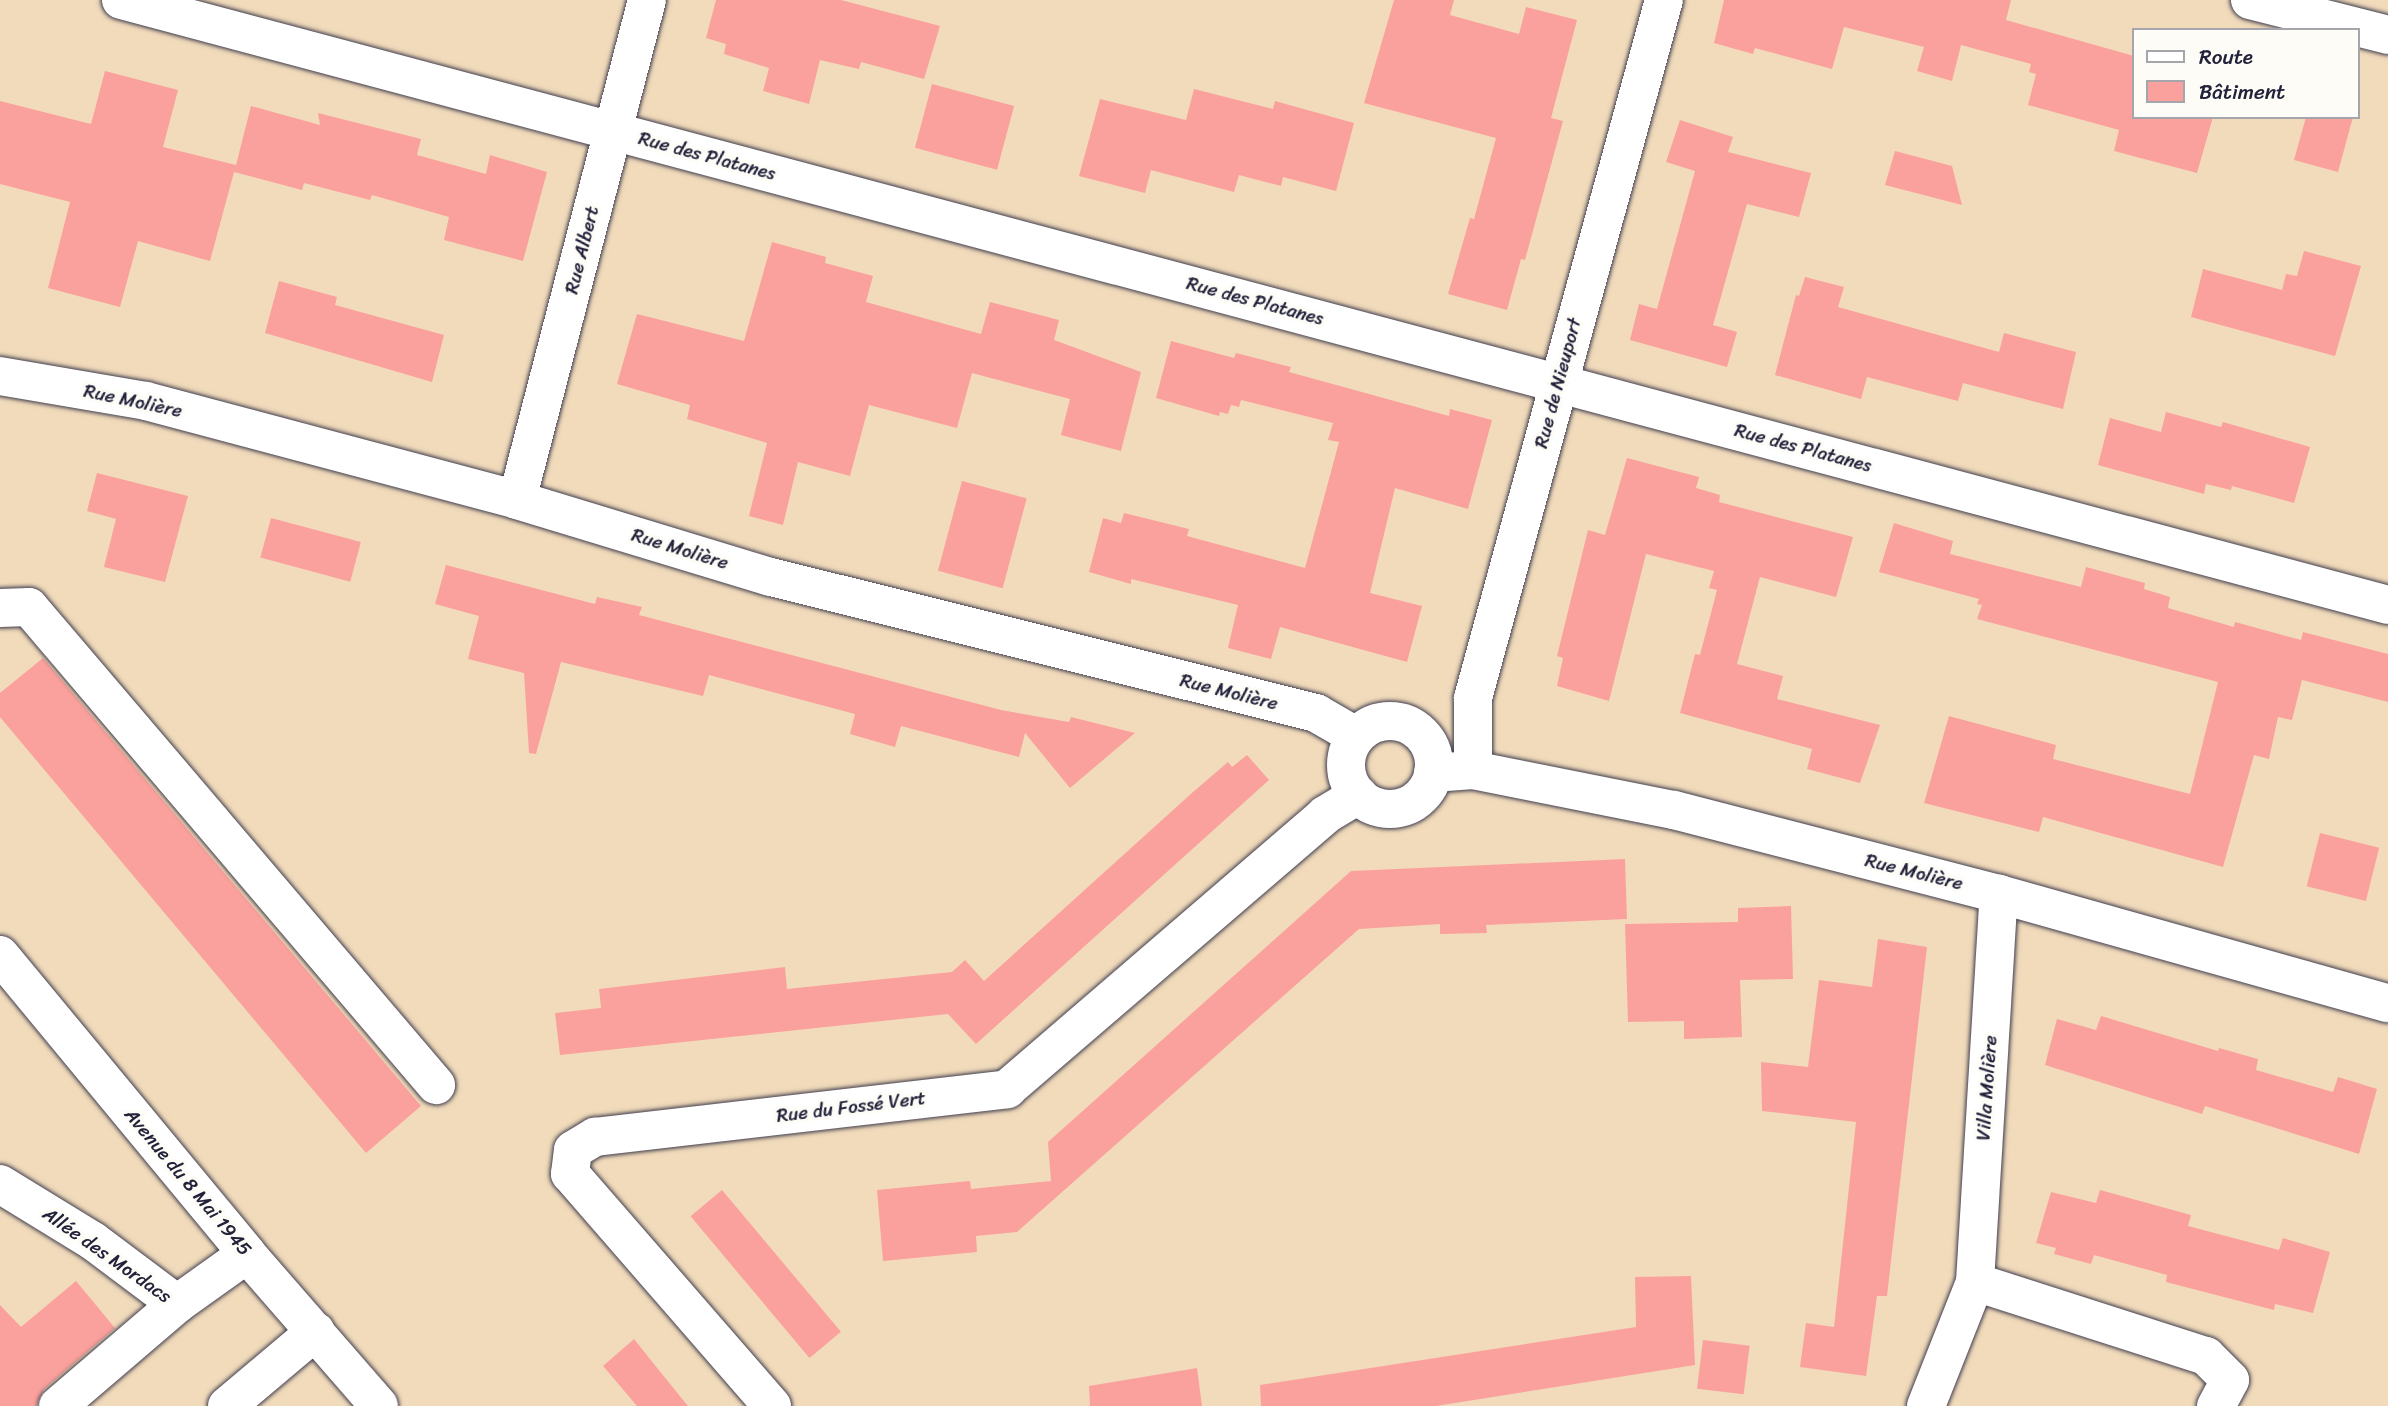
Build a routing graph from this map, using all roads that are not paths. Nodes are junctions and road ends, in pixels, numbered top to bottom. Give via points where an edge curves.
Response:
1 (121, 0) edge
2 (647, 0) edge
3 (1664, 0) edge
4 (2250, 0) edge
5 (2388, 35) edge
6 (612, 130) junction
7 (0, 376) edge
8 (1558, 382) junction
9 (517, 499) junction
10 (2388, 605) edge
11 (0, 608) edge
12 (1356, 736) junction
13 (1473, 770) junction
14 (1433, 773) junction
15 (1358, 795) junction
16 (1999, 894) junction
17 (0, 955) edge
18 (2388, 1003) edge
19 (436, 1085) dead end
20 (0, 1184) edge
21 (247, 1254) junction
22 (1975, 1282) junction
23 (177, 1304) junction
24 (316, 1331) junction
25 (58, 1406) edge
26 (227, 1406) edge
27 (379, 1406) edge
28 (772, 1406) edge
29 (1926, 1406) edge
30 (2216, 1406) edge

1 - 6 street, Rue des Platanes
2 - 6 street, Rue Albert
3 - 8 street, Rue de Nieuport
4 - 5 street
6 - 8 street, Rue des Platanes
6 - 9 street, Rue Albert
7 - 9 street, Rue Molière via 146,401
8 - 10 street, Rue des Platanes
8 - 13 street, Rue de Nieuport via 1473,698
9 - 12 street, Rue Molière via 771,576 1316,713
11 - 19 street via 29,607
12 - 14 street via 1380,722 1408,725 1429,744
12 - 15 street via 1346,760 1350,785
13 - 14 street, Rue Molière
13 - 16 street, Rue Molière via 1674,810
14 - 15 street via 1421,797 1396,809 1382,809
15 - 28 street, Rue du Fossé Vert via 1325,815 1007,1089 595,1137 573,1150 570,1174
16 - 18 street, Rue Molière
16 - 22 street, Villa Molière
17 - 21 street, Avenue du 8 Mai 1945
20 - 23 street, Allée des Mordacs via 93,1241
21 - 23 street, Allée des Mordacs
21 - 24 street, Avenue du 8 Mai 1945
22 - 29 street, Villa Molière
22 - 30 street via 2206,1356 2230,1380
23 - 25 street, Allée des Mordacs
24 - 26 street
24 - 27 street, Avenue du 8 Mai 1945

